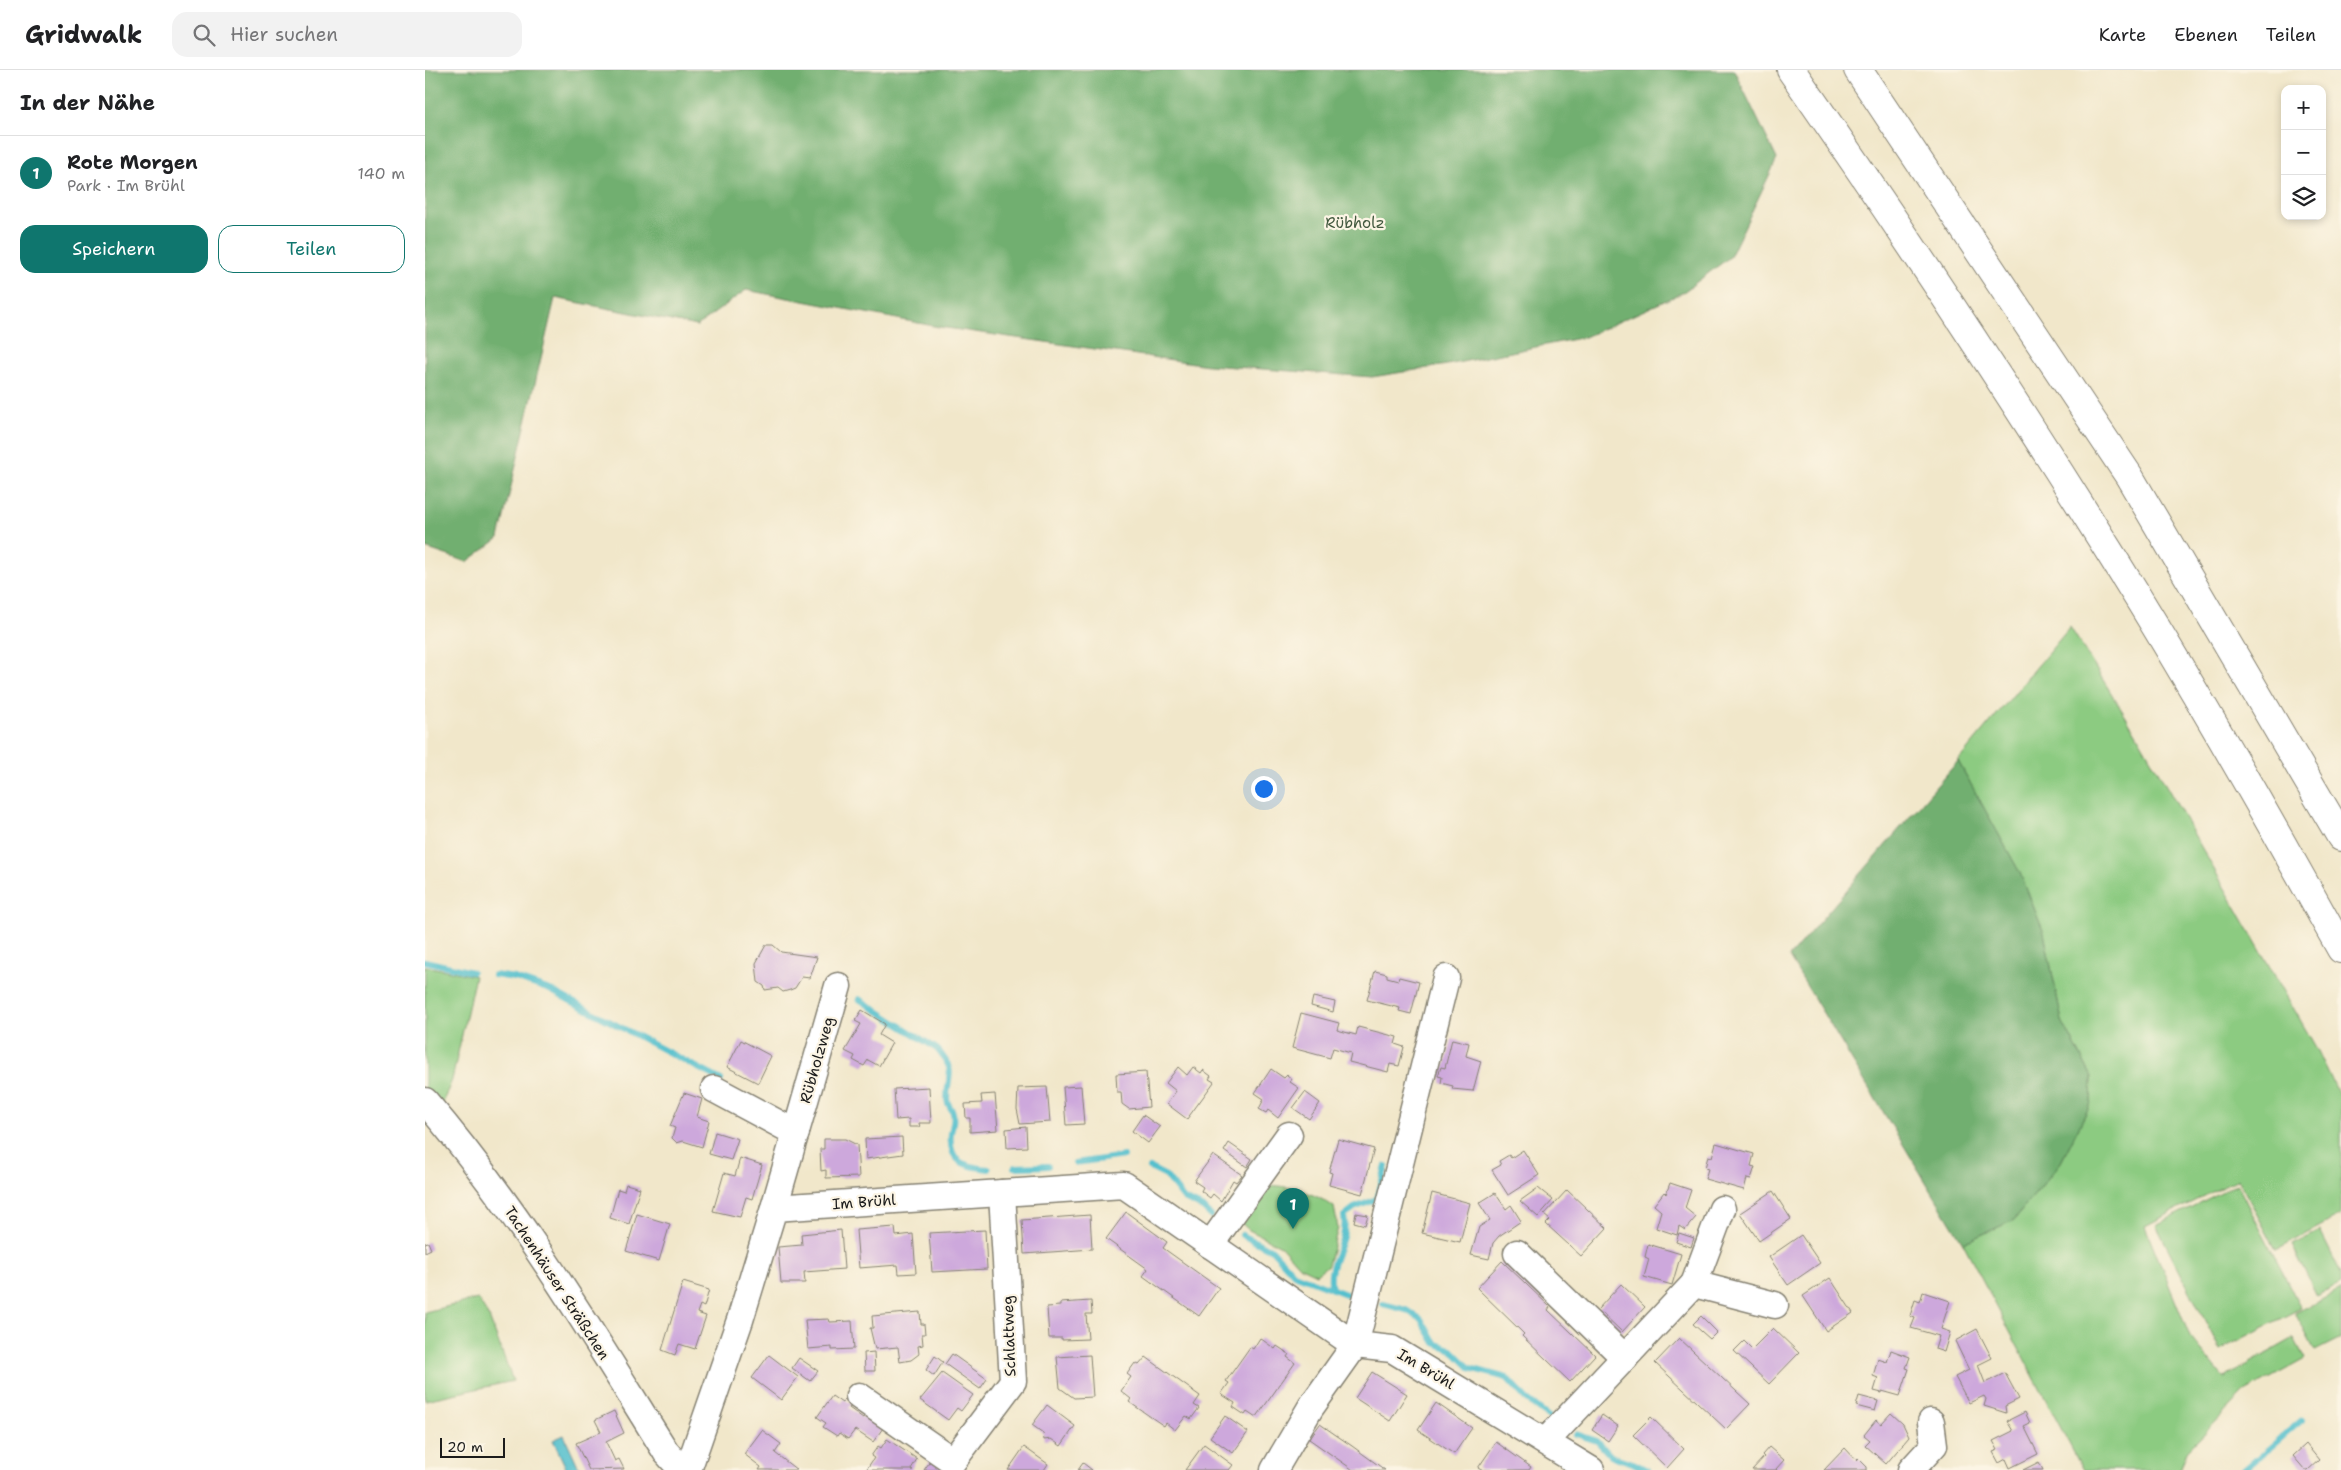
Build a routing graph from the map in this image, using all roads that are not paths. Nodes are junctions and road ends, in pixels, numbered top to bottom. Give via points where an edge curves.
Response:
1 (1791, 70) edge
2 (1858, 70) edge
3 (2341, 837) edge
4 (2341, 949) edge
5 (1447, 978) dead end
6 (838, 986) dead end
7 (714, 1089) dead end
8 (425, 1101) edge
9 (796, 1133) junction
10 (1289, 1135) dead end
11 (1002, 1193) junction
12 (774, 1208) junction
13 (1722, 1209) dead end
14 (1210, 1244) junction
15 (1517, 1253) dead end
16 (1694, 1284) junction
17 (1775, 1305) dead end
18 (1355, 1345) junction
19 (1625, 1358) junction
20 (859, 1396) dead end
21 (1931, 1422) dead end
22 (1546, 1441) junction
23 (960, 1466) edge
24 (682, 1470) edge
25 (688, 1470) edge
26 (1274, 1470) edge
27 (1591, 1470) edge
28 (1911, 1470) edge

1 - 4 highway via 1991,367 2137,596
2 - 3 highway via 2129,476
5 - 18 street
6 - 9 street, Rübholzweg
7 - 9 street
8 - 24 street, Tachenhäuser Sträßchen via 555,1275 666,1452
9 - 12 street, Rübholzweg
10 - 14 street
11 - 12 street, Im Brühl
11 - 14 street, Im Brühl via 1124,1185
11 - 23 street, Schlattweg via 1013,1381
12 - 25 street via 740,1320
13 - 16 street
14 - 18 street, Im Brühl
15 - 19 street
16 - 17 street
16 - 19 street
18 - 22 street, Im Brühl via 1392,1349
18 - 26 street via 1311,1408
19 - 22 street
20 - 23 street, Schlattweg
21 - 28 street via 1934,1445
22 - 27 street, Im Brühl

